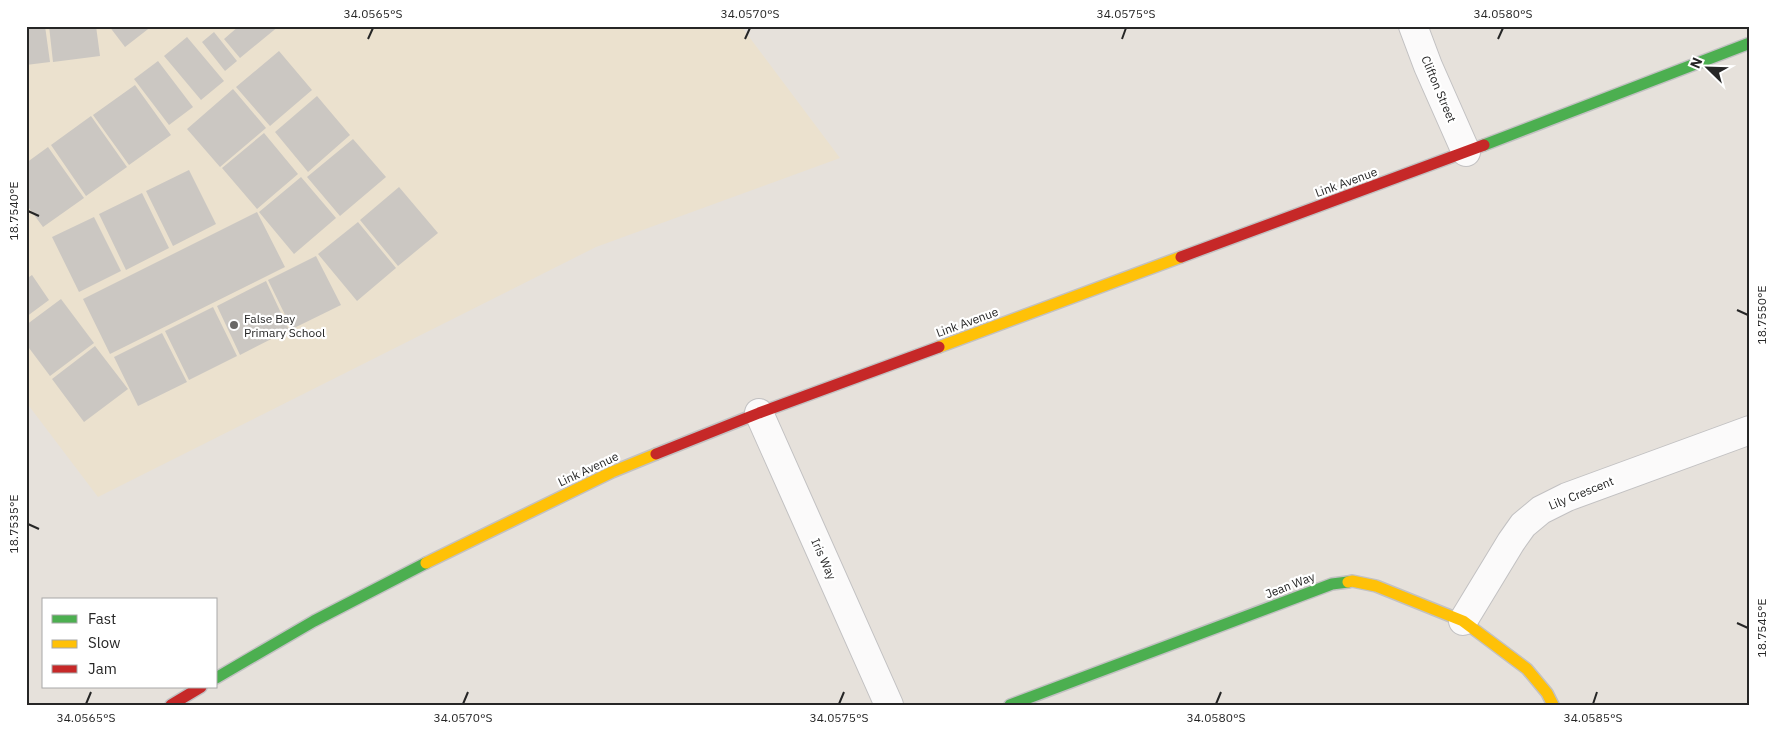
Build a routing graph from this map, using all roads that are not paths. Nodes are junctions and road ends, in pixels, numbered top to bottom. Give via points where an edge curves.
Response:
1 (1413, 26) edge
2 (1750, 43) edge
3 (1466, 152) junction
4 (758, 413) junction
5 (1750, 430) edge
6 (1463, 621) junction
7 (218, 677) edge
8 (199, 688) edge
9 (171, 705) edge
10 (889, 705) edge
11 (1010, 705) edge
12 (1554, 705) edge

1 - 3 street, Clifton Street
2 - 3 street, Link Avenue
3 - 4 street, Link Avenue
4 - 7 street, Link Avenue via 612,472 455,548
4 - 10 street, Iris Way
5 - 6 street, Lily Crescent via 1567,497 1541,510 1510,542
6 - 11 street, Jean Way via 1376,586 1352,581 1332,584
6 - 12 street, Jean Way via 1528,669
8 - 9 street

